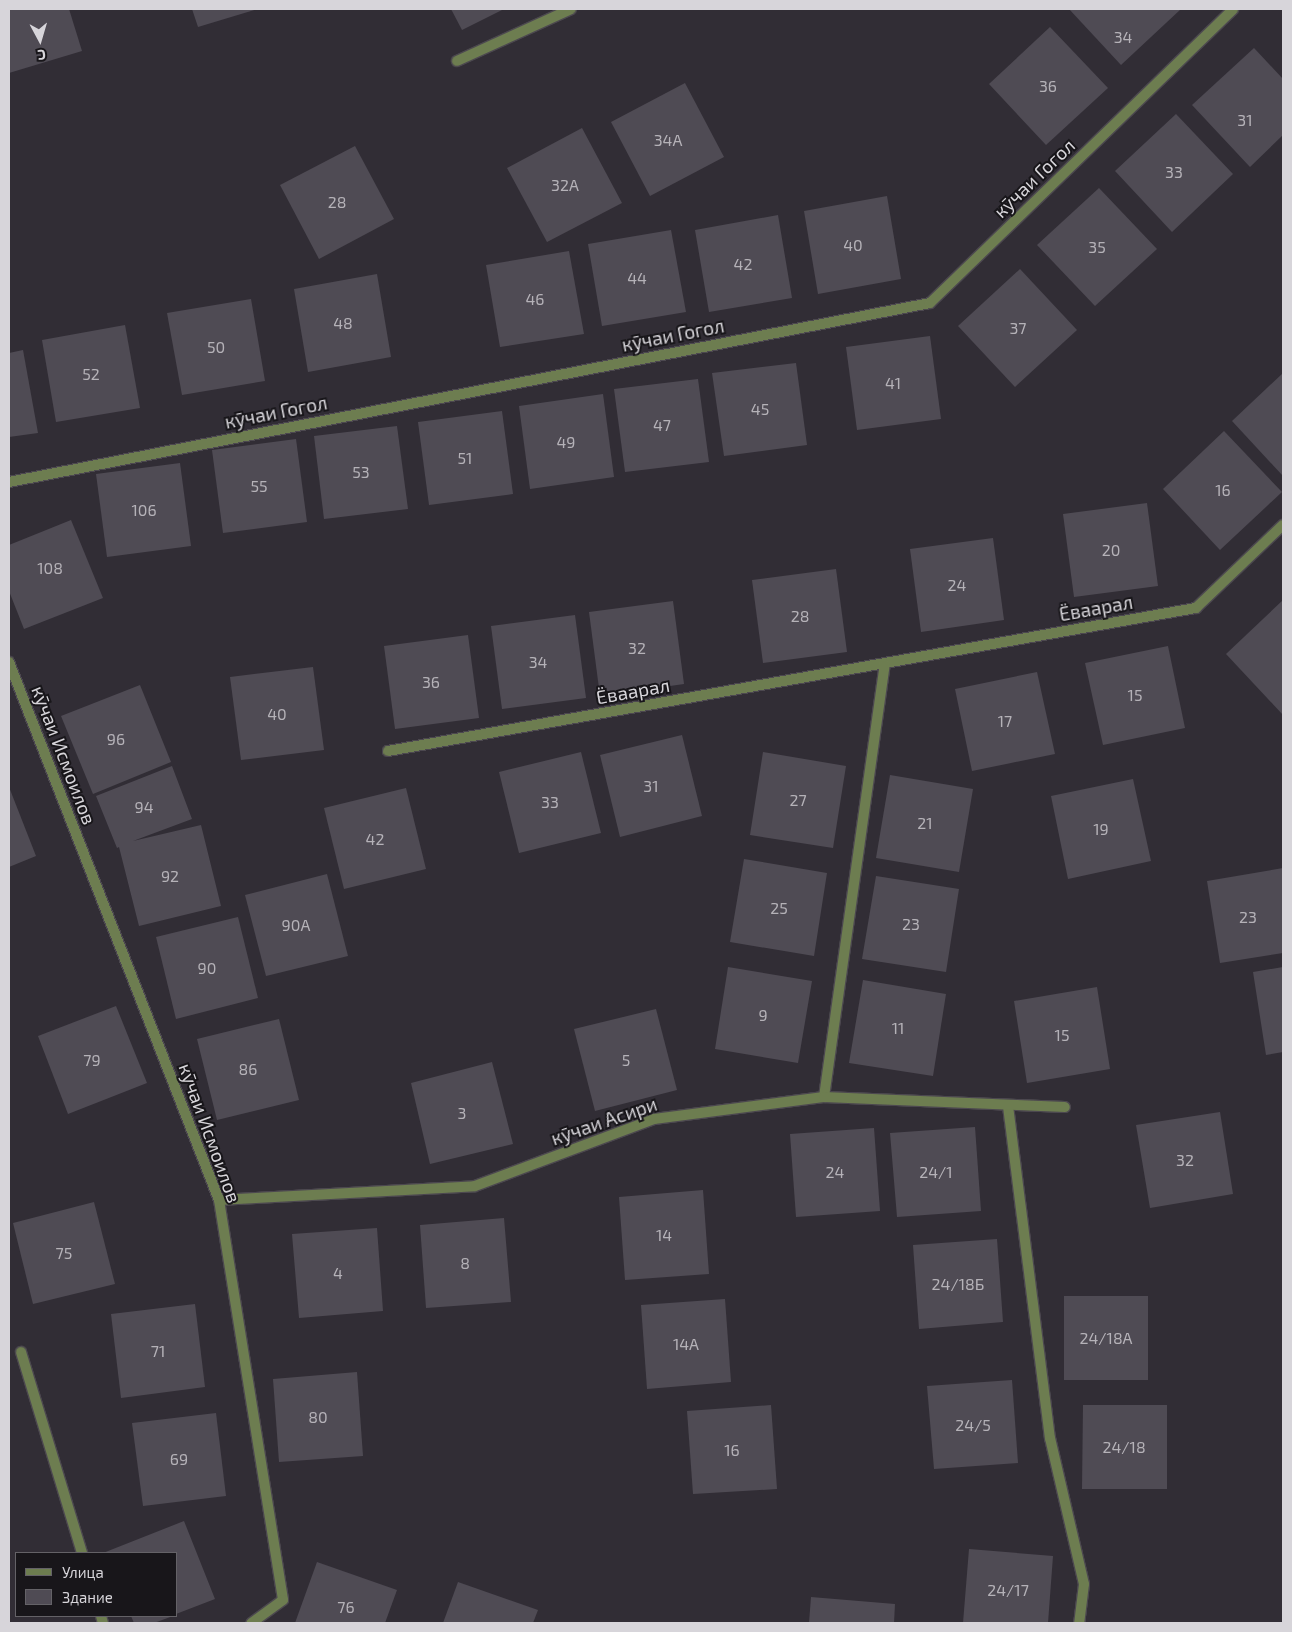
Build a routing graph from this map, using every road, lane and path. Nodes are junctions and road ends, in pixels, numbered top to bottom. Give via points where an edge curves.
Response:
1 (571, 9) edge
2 (1233, 9) edge
3 (458, 61) dead end
4 (9, 482) edge
5 (1283, 525) edge
6 (9, 662) edge
7 (885, 664) junction
8 (388, 751) dead end
9 (824, 1097) junction
10 (1008, 1106) junction
11 (1065, 1107) dead end
12 (219, 1200) junction
13 (21, 1352) dead end
14 (82, 1552) edge
15 (250, 1623) edge
16 (1079, 1623) edge

1 - 3 street
2 - 4 street, кӯчаи Гогол via 930,303
5 - 7 street, Ёваарал via 1196,608
6 - 12 street, кӯчаи Исмоилов
7 - 8 street, Ёваарал
7 - 9 street
9 - 10 street, кӯчаи Асири
9 - 12 street, кӯчаи Асири via 654,1118 475,1186
10 - 11 street, кӯчаи Асири
10 - 16 street via 1050,1438 1084,1584
12 - 15 street, кӯчаи Исмоилов via 283,1600
13 - 14 street

